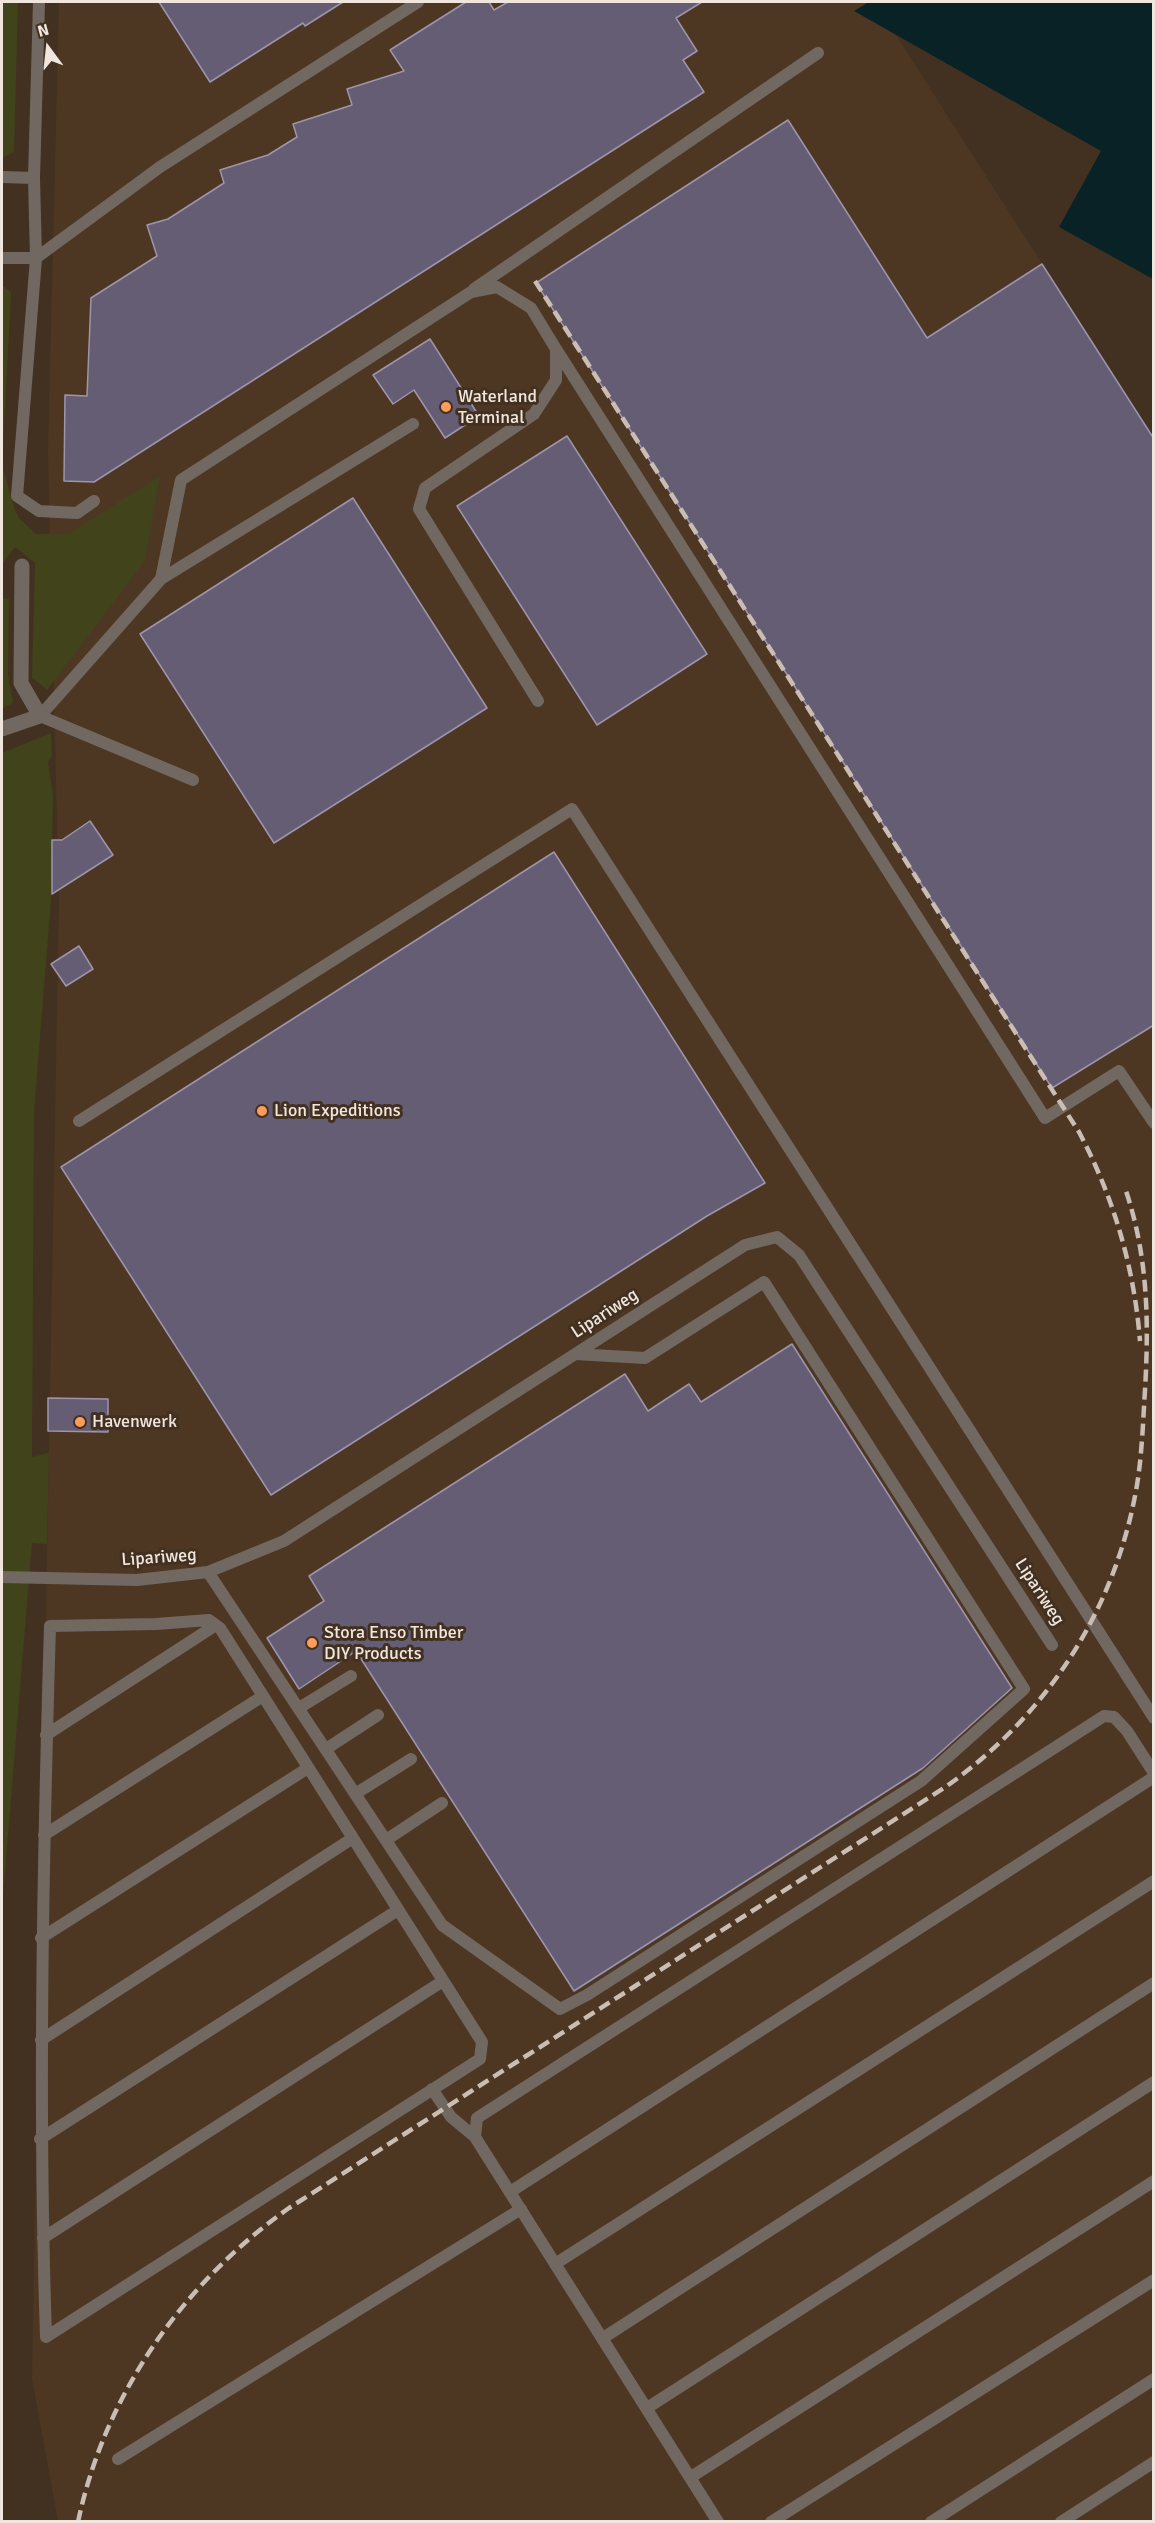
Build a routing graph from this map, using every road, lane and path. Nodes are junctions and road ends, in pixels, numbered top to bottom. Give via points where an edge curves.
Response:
1 (39, 2) edge
2 (417, 2) edge
3 (818, 53) dead end
4 (2, 177) edge
5 (34, 178) junction
6 (2, 258) edge
7 (36, 258) junction
8 (471, 291) junction
9 (556, 349) junction
10 (413, 423) dead end
11 (94, 501) dead end
12 (22, 566) dead end
13 (161, 579) junction
14 (538, 700) dead end
15 (40, 716) junction
16 (2, 729) edge
17 (194, 780) dead end
18 (80, 1121) dead end
19 (1154, 1123) edge
20 (575, 1354) junction
21 (208, 1572) junction
22 (2, 1577) edge
23 (216, 1626) junction
24 (1052, 1645) dead end
25 (351, 1676) dead end
26 (262, 1696) junction
27 (299, 1708) junction
28 (378, 1715) dead end
29 (1154, 1718) edge
30 (46, 1735) junction
31 (326, 1749) junction
32 (411, 1759) dead end
33 (308, 1768) junction
34 (1154, 1775) edge
35 (356, 1794) junction
36 (442, 1803) dead end
37 (44, 1835) junction
38 (353, 1838) junction
39 (386, 1840) junction
40 (1154, 1881) edge
41 (398, 1910) junction
42 (41, 1938) junction
43 (443, 1981) junction
44 (1154, 1983) edge
45 (40, 2040) junction
46 (1154, 2082) edge
47 (432, 2089) junction
48 (475, 2137) junction
49 (40, 2139) junction
50 (1154, 2181) edge
51 (510, 2192) junction
52 (520, 2209) junction
53 (43, 2238) junction
54 (555, 2264) junction
55 (1154, 2280) edge
56 (603, 2338) junction
57 (1154, 2379) edge
58 (647, 2408) junction
59 (118, 2458) dead end
60 (1154, 2462) edge
61 (691, 2477) junction
62 (718, 2522) edge
63 (771, 2522) edge
64 (932, 2522) edge
65 (1061, 2522) edge

1 - 5 lane
2 - 7 lane via 160,167
3 - 8 lane
4 - 5 lane
5 - 7 lane
6 - 7 lane
7 - 11 lane via 17,496 39,511 77,513
8 - 9 lane via 497,287 531,308
8 - 13 lane via 181,480
9 - 14 lane via 556,380 534,414 425,488 419,509
9 - 19 lane via 1045,1119 1119,1071
10 - 13 lane
12 - 15 street via 21,683
13 - 15 lane
15 - 16 street
15 - 17 lane
18 - 29 lane via 572,809
20 - 21 lane, Lipariweg via 284,1540
20 - 24 lane, Lipariweg via 745,1245 777,1237 799,1255
20 - 39 lane via 645,1358 764,1282 1023,1689 921,1781 560,2009 442,1925
21 - 22 lane, Lipariweg via 137,1580
21 - 27 lane
23 - 26 lane
23 - 30 lane
23 - 30 lane via 209,1620 50,1626
25 - 27 lane
26 - 33 lane
26 - 37 lane
27 - 31 lane
28 - 31 lane
30 - 37 lane
31 - 35 lane
32 - 35 lane
33 - 38 lane
33 - 42 lane
34 - 48 lane via 1127,1731 1114,1717 1104,1716 477,2118
34 - 51 lane
35 - 39 lane
36 - 39 lane
37 - 42 lane
38 - 41 lane
38 - 45 lane
40 - 54 lane
41 - 43 lane
41 - 49 lane
42 - 45 lane
43 - 47 lane via 482,2042 480,2059
43 - 53 lane
44 - 56 lane
45 - 49 lane
46 - 58 lane
47 - 48 lane via 451,2117
47 - 53 lane via 46,2337
48 - 51 lane
49 - 53 lane
50 - 61 lane
51 - 52 lane
52 - 54 lane
52 - 59 lane
54 - 56 lane
55 - 63 lane
56 - 58 lane
57 - 64 lane
58 - 61 lane
60 - 65 lane
61 - 62 lane

